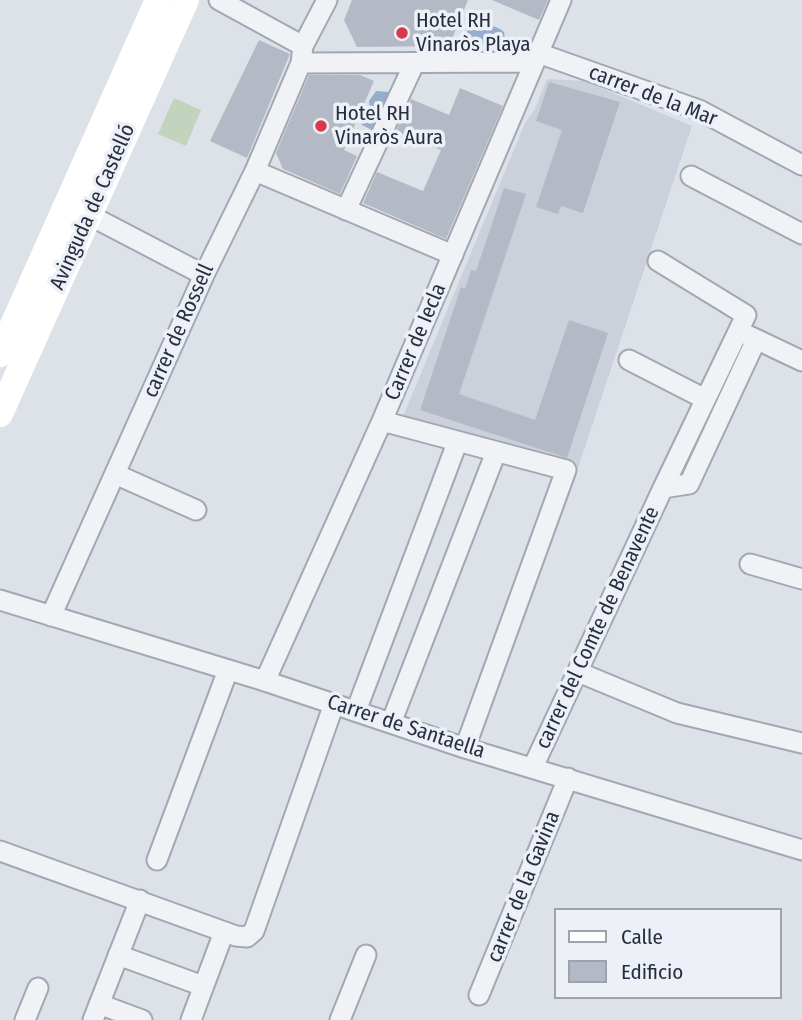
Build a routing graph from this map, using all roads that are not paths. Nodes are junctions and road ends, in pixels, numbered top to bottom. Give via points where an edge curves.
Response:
1 (158, 0) edge
2 (186, 0) edge
3 (219, 0) edge
4 (327, 0) edge
5 (561, 0) edge
6 (302, 55) junction
7 (536, 57) junction
8 (414, 64) junction
9 (802, 165) edge
10 (255, 171) junction
11 (691, 176) dead end
12 (346, 210) junction
13 (89, 215) junction
14 (802, 234) edge
15 (453, 255) junction
16 (658, 261) dead end
17 (204, 275) junction
18 (737, 331) junction
19 (756, 340) junction
20 (0, 354) edge
21 (629, 360) dead end
22 (802, 361) edge
23 (705, 399) junction
24 (0, 414) edge
25 (382, 421) junction
26 (457, 443) junction
27 (496, 452) junction
28 (115, 474) junction
29 (663, 488) junction
30 (197, 510) dead end
31 (750, 564) dead end
32 (802, 579) edge
33 (4, 600) edge
34 (51, 616) junction
35 (228, 670) junction
36 (578, 672) junction
37 (265, 681) junction
38 (334, 704) junction
39 (356, 711) junction
40 (391, 723) junction
41 (802, 743) edge
42 (465, 748) junction
43 (533, 768) junction
44 (568, 778) junction
45 (802, 850) edge
46 (0, 851) edge
47 (157, 860) dead end
48 (140, 900) junction
49 (224, 932) junction
50 (118, 955) junction
51 (366, 955) dead end
52 (203, 986) junction
53 (38, 988) dead end
54 (479, 995) dead end
55 (96, 1012) edge
56 (25, 1020) edge
57 (142, 1020) edge
58 (191, 1020) edge
59 (340, 1020) edge

1 - 20 street, Avinguda de Castelló
2 - 13 street, Avinguda de Castelló
3 - 6 street, carrer de la Mar
4 - 6 street, carrer de Rossell
5 - 7 street, Carrer de Iecla
6 - 8 street, carrer de la Mar
6 - 10 street, carrer de Rossell
7 - 8 street, carrer de la Mar
7 - 9 street, carrer de la Mar via 699,110
7 - 15 street, Carrer de Iecla
8 - 12 street
10 - 12 street
10 - 17 street, carrer de Rossell
11 - 14 street
12 - 15 street
13 - 17 street
13 - 24 street, Avinguda de Castelló
15 - 25 street, Carrer de Iecla
16 - 18 street via 746,315
17 - 28 street, carrer de Rossell
18 - 19 street
18 - 23 street, carrer del Comte de Benavente
19 - 22 street
19 - 29 street, carrer del Comte de Benavente via 690,484
21 - 23 street
23 - 29 street, carrer del Comte de Benavente
25 - 26 street
25 - 37 street, Carrer de Iecla
26 - 27 street
26 - 39 street
27 - 40 street
27 - 42 street via 566,470
28 - 30 street
28 - 34 street, carrer de Rossell
29 - 36 street, carrer del Comte de Benavente
31 - 32 street
33 - 34 street, Carrer de Santaella
34 - 35 street, Carrer de Santaella
35 - 37 street, Carrer de Santaella
35 - 47 street
36 - 41 street via 677,713
36 - 43 street, carrer del Comte de Benavente
37 - 38 street, Carrer de Santaella
38 - 39 street, Carrer de Santaella
38 - 49 street via 254,931 247,937
39 - 40 street, Carrer de Santaella
40 - 42 street, Carrer de Santaella
42 - 43 street, Carrer de Santaella
43 - 44 street, Carrer de Santaella
44 - 45 street, Carrer de Santaella
44 - 54 street, carrer de la Gavina
46 - 48 street
48 - 49 street
48 - 50 street
49 - 52 street
50 - 52 street
50 - 55 street
51 - 59 street
52 - 58 street
53 - 56 street
55 - 57 street

